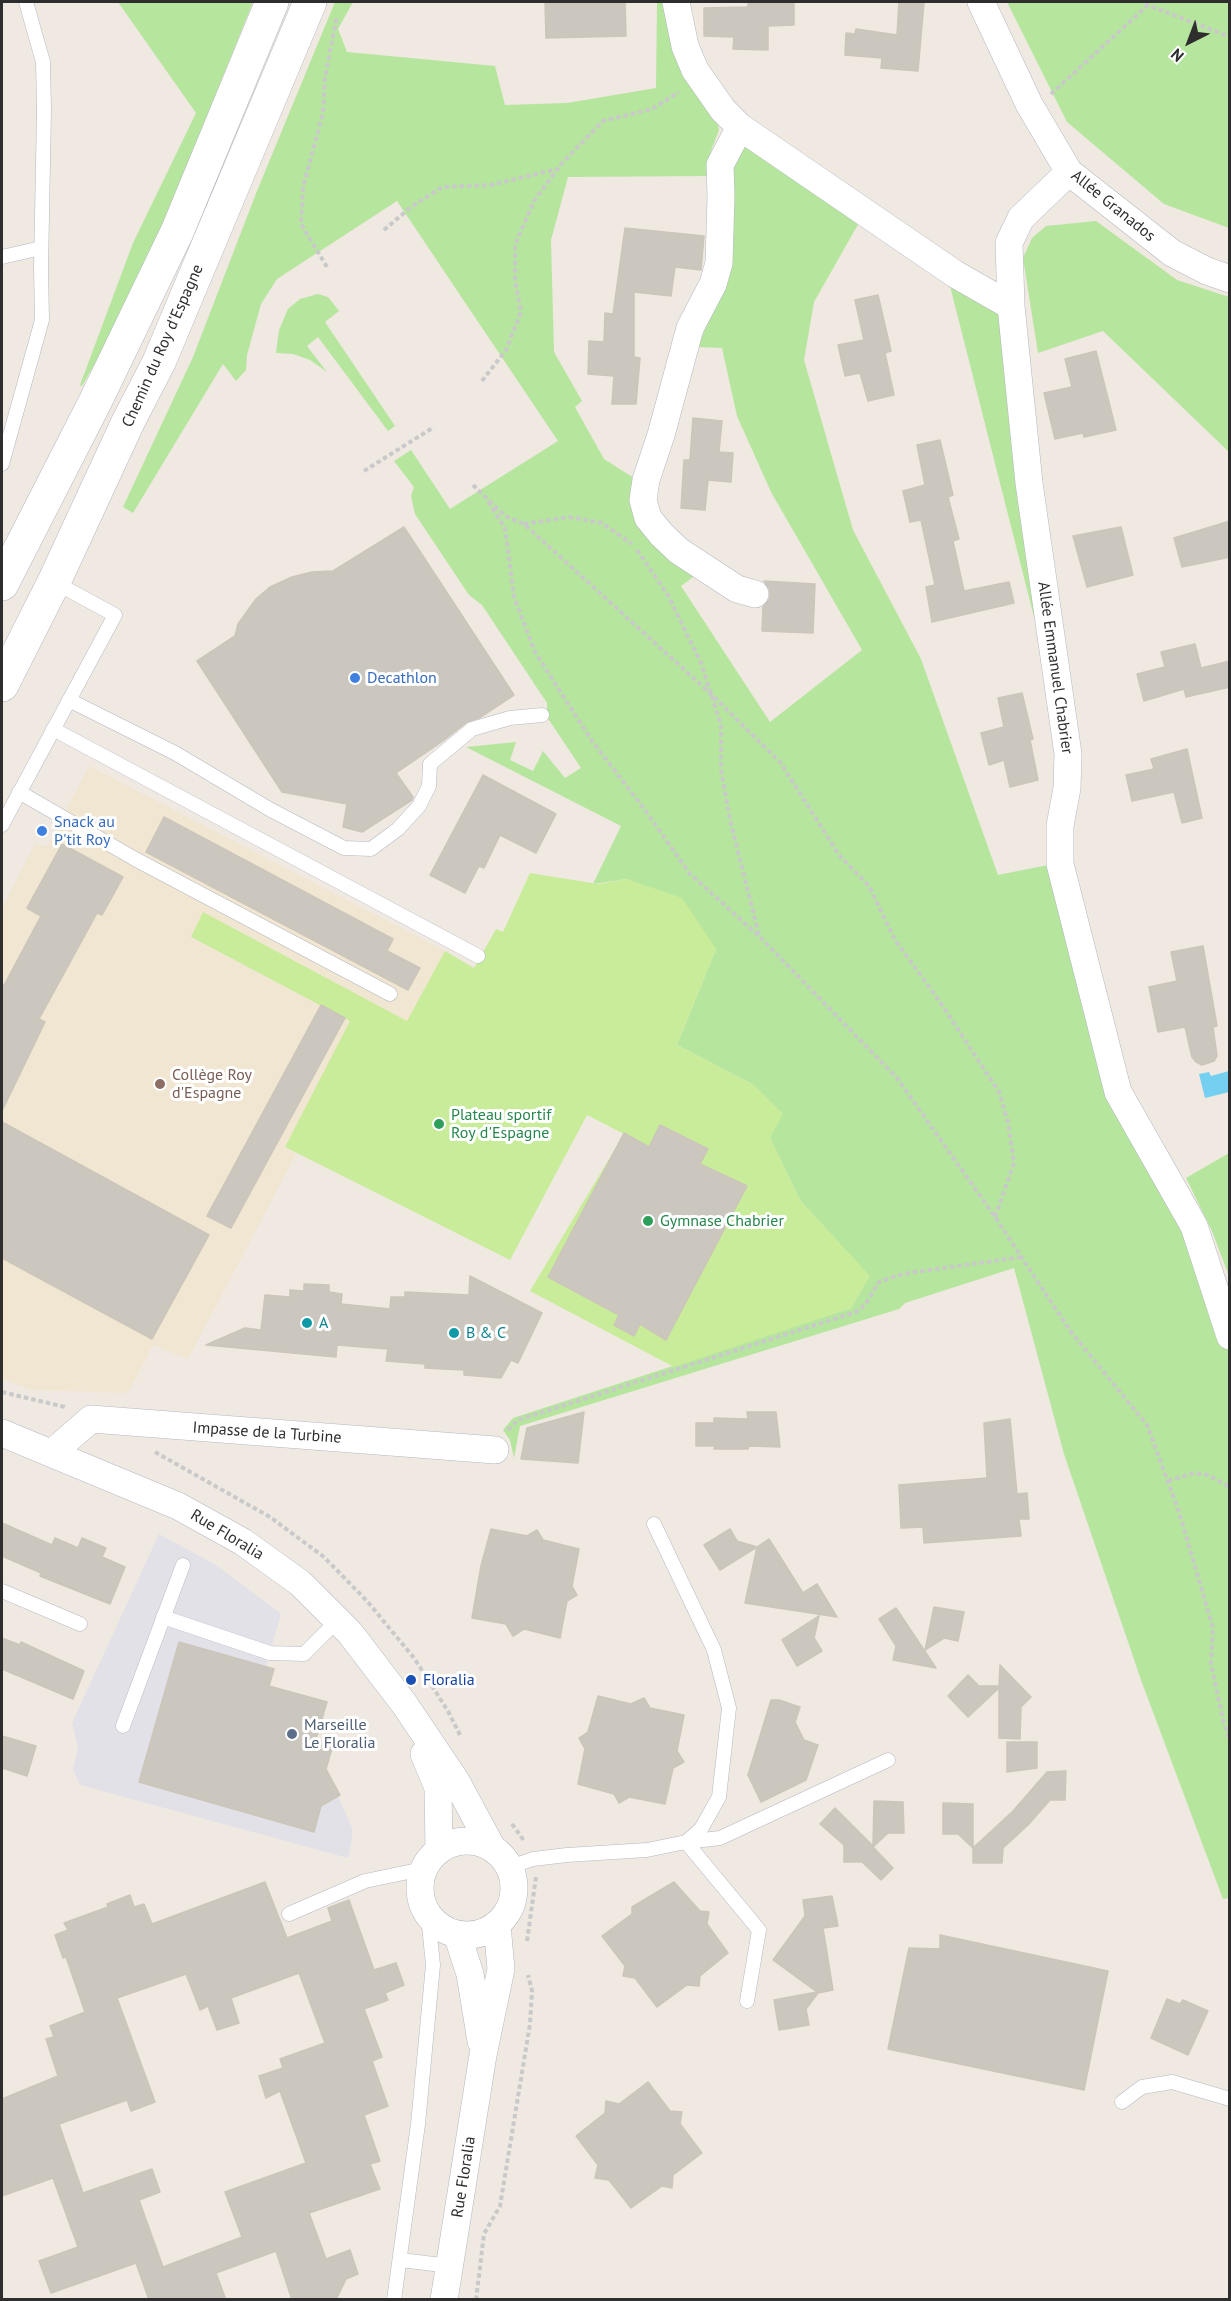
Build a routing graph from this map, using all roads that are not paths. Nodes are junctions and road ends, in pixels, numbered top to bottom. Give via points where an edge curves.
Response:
1 (26, 2) edge
2 (272, 2) edge
3 (676, 2) edge
4 (981, 2) edge
5 (322, 6) edge
6 (740, 127) junction
7 (1068, 172) junction
8 (41, 248) junction
9 (2, 257) edge
10 (1230, 279) edge
11 (1011, 306) junction
12 (95, 402) junction
13 (128, 422) junction
14 (2, 464) edge
15 (54, 582) junction
16 (2, 584) edge
17 (755, 594) dead end
18 (2, 685) edge
19 (69, 700) junction
20 (542, 715) dead end
21 (53, 729) junction
22 (19, 792) junction
23 (2, 825) edge
24 (478, 956) dead end
25 (390, 994) dead end
26 (1230, 1336) edge
27 (2, 1433) edge
28 (495, 1450) road end
29 (52, 1453) junction
30 (654, 1524) dead end
31 (183, 1565) dead end
32 (2, 1591) edge
33 (163, 1617) junction
34 (338, 1620) junction
35 (80, 1624) dead end
36 (405, 1705) junction
37 (123, 1726) dead end
38 (888, 1760) dead end
39 (686, 1842) junction
40 (490, 1846) junction
41 (431, 1859) junction
42 (510, 1867) junction
43 (289, 1914) dead end
44 (428, 1915) junction
45 (497, 1925) junction
46 (457, 1934) junction
47 (747, 2001) dead end
48 (483, 2055) junction
49 (1230, 2099) edge
50 (1122, 2102) dead end
51 (401, 2260) junction
52 (450, 2266) junction
53 (394, 2300) edge
54 (444, 2300) edge

1 - 8 lane via 42,62
2 - 12 street, Chemin du Roy d'Espagne via 177,232
3 - 6 street via 685,46 695,70
4 - 7 street, Allée Granados via 1029,104
5 - 13 street, Chemin du Roy d'Espagne
6 - 11 street via 955,274
6 - 17 street via 720,165 719,263 713,284 690,328 643,500 648,518 679,551 736,589
7 - 10 street, Allée Granados via 1172,253
7 - 11 street, Allée Emmanuel Chabrier via 1021,218 1009,243
8 - 9 lane
8 - 14 lane via 42,320
11 - 26 street, Allée Emmanuel Chabrier via 1029,483 1068,754 1060,864 1118,1092 1194,1226
12 - 13 street via 110,398 122,406
12 - 16 street, Chemin du Roy d'Espagne
13 - 15 street, Chemin du Roy d'Espagne
15 - 18 street, Chemin du Roy d'Espagne
15 - 19 lane via 115,615
19 - 20 lane via 175,753 344,848 371,849 399,829 419,806 429,786 430,764 472,729 510,718
19 - 21 lane
21 - 22 lane
21 - 24 lane
22 - 23 lane
22 - 25 lane via 135,859
27 - 29 street, Rue Floralia
28 - 29 street, Impasse de la Turbine via 91,1419
29 - 34 street, Rue Floralia via 178,1506 243,1542 300,1583
30 - 39 lane via 714,1650 729,1708 719,1797 701,1829
31 - 33 lane
32 - 35 lane
33 - 34 lane via 270,1653 304,1654
33 - 37 lane
34 - 36 street, Rue Floralia
36 - 40 street, Rue Floralia via 456,1781
36 - 41 street, Rue Floralia via 438,1788
38 - 39 lane via 720,1838
39 - 42 lane via 647,1850 533,1859
39 - 47 lane via 759,1930
40 - 41 street via 474,1840 455,1841
40 - 42 street
41 - 43 lane via 365,1881
41 - 44 street via 420,1884 421,1900
42 - 45 street via 515,1882 514,1898
44 - 46 street via 440,1927
44 - 51 lane via 433,1965
45 - 46 street via 478,1934
45 - 48 street, Rue Floralia via 501,1970
46 - 48 street, Rue Floralia via 470,1974
48 - 52 street, Rue Floralia
49 - 50 lane via 1172,2082 1142,2087
51 - 52 lane
51 - 53 lane
52 - 54 street, Rue Floralia

